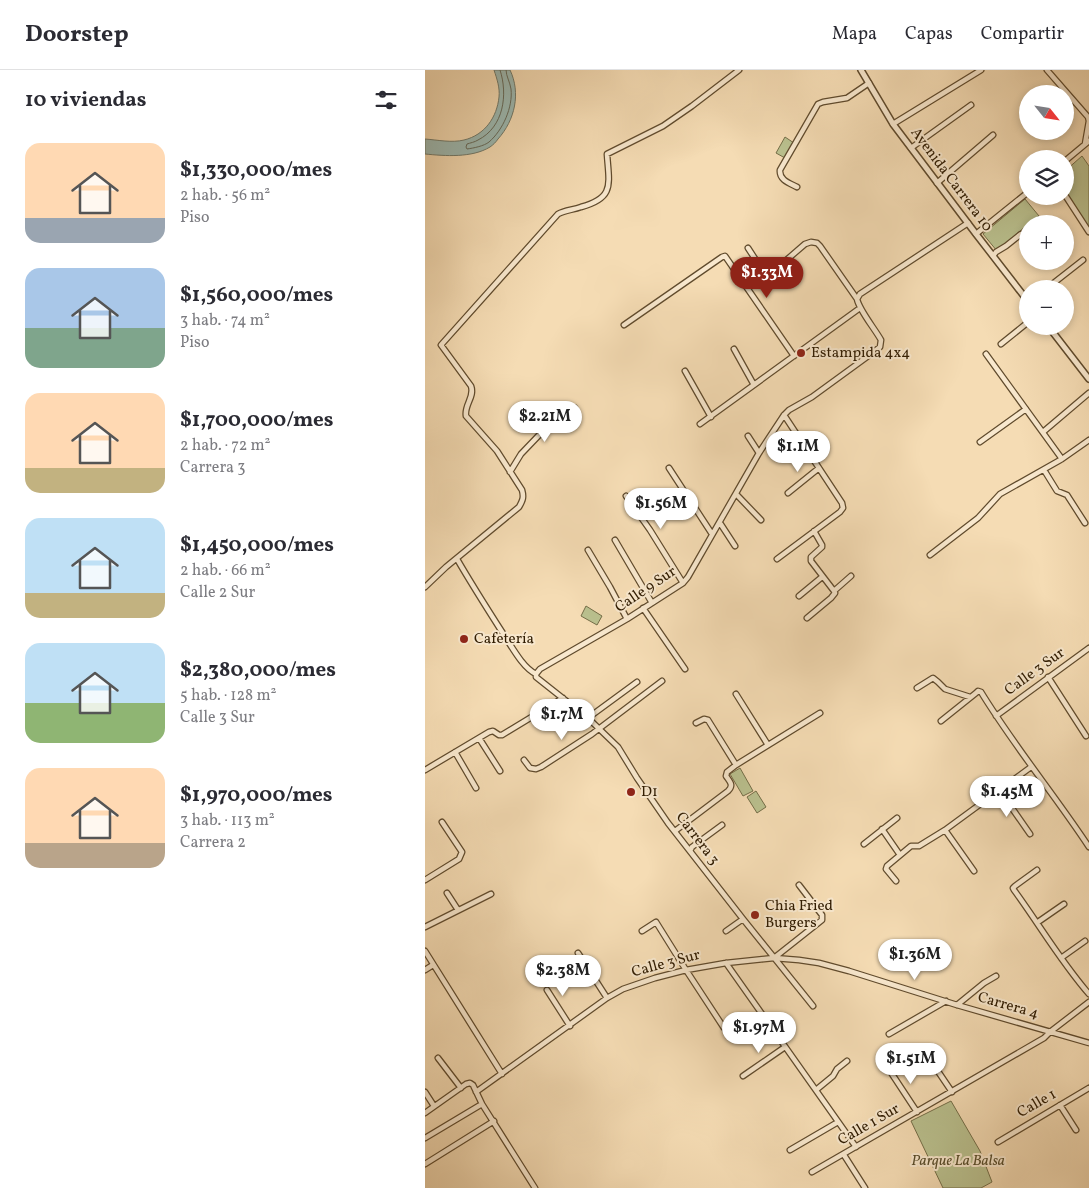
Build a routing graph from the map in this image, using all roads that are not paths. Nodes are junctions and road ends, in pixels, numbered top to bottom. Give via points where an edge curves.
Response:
1 (739, 70) edge
2 (861, 70) edge
3 (981, 70) edge
4 (1047, 70) edge
5 (869, 83) junction
6 (971, 104) dead end
7 (893, 124) junction
8 (993, 135) dead end
9 (1087, 142) edge
10 (911, 148) junction
11 (1074, 153) edge
12 (937, 183) junction
13 (797, 187) dead end
14 (1019, 200) edge
15 (1005, 203) dead end
16 (1071, 205) edge
17 (1010, 208) junction
18 (968, 223) junction
19 (1089, 232) edge
20 (976, 234) junction
21 (1019, 236) edge
22 (748, 248) dead end
23 (993, 256) junction
24 (1083, 260) dead end
25 (1057, 280) edge
26 (1019, 290) edge
27 (857, 299) junction
28 (860, 308) junction
29 (624, 325) dead end
30 (1019, 329) edge
31 (1055, 335) edge
32 (1001, 344) dead end
33 (734, 349) dead end
34 (986, 354) dead end
35 (794, 356) junction
36 (685, 371) dead end
37 (1089, 379) edge
38 (754, 385) junction
39 (1089, 393) edge
40 (575, 408) dead end
41 (1026, 409) junction
42 (785, 415) junction
43 (711, 417) junction
44 (700, 424) dead end
45 (1043, 432) junction
46 (748, 436) dead end
47 (1089, 440) edge
48 (980, 442) dead end
49 (759, 454) junction
50 (1063, 459) junction
51 (669, 468) dead end
52 (819, 468) junction
53 (1044, 470) junction
54 (510, 472) junction
55 (788, 492) dead end
56 (736, 494) junction
57 (626, 496) dead end
58 (761, 520) dead end
59 (719, 523) junction
60 (1085, 523) dead end
61 (814, 531) junction
62 (712, 534) junction
63 (615, 540) dead end
64 (735, 546) dead end
65 (588, 550) dead end
66 (930, 555) dead end
67 (457, 559) junction
68 (777, 559) dead end
69 (851, 576) dead end
70 (822, 577) junction
71 (683, 583) junction
72 (425, 587) edge
73 (834, 591) junction
74 (799, 596) dead end
75 (652, 603) junction
76 (643, 608) junction
77 (807, 618) dead end
78 (627, 619) junction
79 (1089, 648) edge
80 (685, 669) dead end
81 (536, 674) junction
82 (1048, 677) junction
83 (662, 680) dead end
84 (637, 682) dead end
85 (917, 688) dead end
86 (736, 694) dead end
87 (970, 697) junction
88 (563, 698) junction
89 (820, 712) dead end
90 (996, 716) junction
91 (589, 719) junction
92 (941, 721) dead end
93 (696, 723) dead end
94 (598, 728) junction
95 (1086, 736) dead end
96 (479, 738) junction
97 (768, 745) junction
98 (455, 752) junction
99 (524, 760) dead end
100 (736, 765) junction
101 (1031, 767) junction
102 (425, 770) edge
103 (500, 771) dead end
104 (476, 788) dead end
105 (1000, 791) junction
106 (897, 818) dead end
107 (442, 822) dead end
108 (722, 825) dead end
109 (882, 829) junction
110 (945, 830) junction
111 (675, 831) junction
112 (1030, 834) dead end
113 (863, 844) dead end
114 (1089, 847) edge
115 (689, 851) junction
116 (900, 855) junction
117 (1037, 870) dead end
118 (974, 871) dead end
119 (425, 880) edge
120 (896, 881) dead end
121 (799, 885) dead end
122 (447, 893) dead end
123 (491, 894) dead end
124 (1064, 904) dead end
125 (458, 910) junction
126 (743, 919) junction
127 (1038, 922) junction
128 (425, 927) edge
129 (643, 931) dead end
130 (726, 931) dead end
131 (1085, 942) dead end
132 (425, 951) edge
133 (578, 953) dead end
134 (774, 958) junction
135 (1061, 958) junction
136 (432, 962) junction
137 (726, 963) junction
138 (425, 964) edge
139 (425, 970) edge
140 (686, 970) junction
141 (995, 976) dead end
142 (547, 990) dead end
143 (1089, 994) edge
144 (607, 998) junction
145 (946, 1001) junction
146 (1089, 1002) edge
147 (957, 1005) junction
148 (813, 1006) dead end
149 (570, 1026) junction
150 (724, 1028) dead end
151 (1050, 1032) junction
152 (889, 1034) dead end
153 (1089, 1043) edge
154 (785, 1047) junction
155 (935, 1057) dead end
156 (438, 1058) dead end
157 (847, 1061) dead end
158 (890, 1071) dead end
159 (502, 1074) junction
160 (743, 1076) dead end
161 (461, 1088) junction
162 (1089, 1088) edge
163 (816, 1090) junction
164 (425, 1092) edge
165 (476, 1092) junction
166 (952, 1092) junction
167 (482, 1104) junction
168 (435, 1106) junction
169 (1061, 1106) junction
170 (917, 1112) junction
171 (425, 1113) edge
172 (494, 1121) junction
173 (839, 1122) junction
174 (1076, 1130) dead end
175 (425, 1138) edge
176 (998, 1142) dead end
177 (856, 1147) junction
178 (790, 1150) dead end
179 (844, 1155) junction
180 (425, 1164) edge
181 (812, 1172) dead end
182 (535, 1188) edge
183 (865, 1188) edge

1 - 54 street via 663,126 607,154 608,179 604,197 558,214 441,345 471,386 466,416 497,451
2 - 5 street, Avenida Carrera 10
3 - 7 street
4 - 9 street via 1089,118
5 - 7 street, Avenida Carrera 10
5 - 13 street via 847,98 818,104 780,170 782,179
6 - 10 street
7 - 10 street, Avenida Carrera 10
8 - 12 street
9 - 11 street
10 - 12 street, Avenida Carrera 10
12 - 18 street, Avenida Carrera 10
14 - 17 street
15 - 17 street
16 - 19 street
17 - 20 street
18 - 20 street, Avenida Carrera 10
18 - 27 street
20 - 23 street, Avenida Carrera 10
21 - 23 street
22 - 27 street via 761,268 769,270 783,263 805,244 817,243
23 - 26 street, Avenida Carrera 10
24 - 25 street
27 - 28 street
28 - 35 street
28 - 42 street, Calle 9 Sur via 881,340 880,347
29 - 35 street via 725,256
30 - 32 street
31 - 37 street
33 - 38 street
34 - 41 street
35 - 38 street
36 - 43 street
38 - 43 street
39 - 45 street
40 - 54 street via 543,431 521,454
41 - 45 street
41 - 48 street
42 - 49 street, Calle 9 Sur
42 - 52 street
43 - 44 street
45 - 50 street
46 - 49 street
47 - 50 street
49 - 56 street, Calle 9 Sur
50 - 53 street
51 - 62 street
52 - 55 street
52 - 61 street via 843,508
53 - 60 street via 1057,491 1067,495
53 - 66 street via 1000,494 978,518
54 - 67 street via 522,490 523,501
56 - 58 street
56 - 59 street, Calle 9 Sur
57 - 71 street
59 - 62 street, Calle 9 Sur
59 - 64 street
61 - 68 street
61 - 70 street via 822,547 810,559
62 - 71 street, Calle 9 Sur
63 - 75 street
65 - 78 street
67 - 72 street
67 - 81 street, Carrera 3 via 514,651 528,670
69 - 73 street
70 - 73 street
70 - 74 street
71 - 75 street, Calle 9 Sur
73 - 77 street via 831,598
75 - 76 street, Calle 9 Sur
76 - 78 street, Calle 9 Sur
76 - 80 street
78 - 81 street, Calle 9 Sur
79 - 82 street, Calle 3 Sur
81 - 88 street, Carrera 3
82 - 90 street, Calle 3 Sur
82 - 95 street
83 - 94 street
84 - 91 street
85 - 87 street via 933,678 945,689
86 - 97 street
87 - 90 street via 981,692
87 - 92 street
88 - 91 street, Carrera 3
88 - 96 street via 502,735 491,731
89 - 97 street
90 - 101 street
91 - 94 street, Carrera 3
93 - 100 street via 708,720
94 - 99 street via 538,768 531,768
94 - 111 street, Carrera 3 via 618,747
96 - 98 street
96 - 103 street
97 - 100 street
98 - 102 street
98 - 104 street
100 - 111 street via 726,774 731,788
101 - 105 street
101 - 114 street via 1083,834
105 - 110 street
105 - 112 street
106 - 109 street
107 - 119 street via 461,856
108 - 115 street
109 - 113 street
109 - 116 street
110 - 116 street via 919,846 911,846
110 - 118 street
111 - 115 street, Carrera 3
115 - 126 street, Carrera 3
116 - 120 street via 886,867
117 - 127 street via 1013,888
121 - 134 street via 822,915 822,920
122 - 125 street
123 - 125 street
124 - 127 street
125 - 128 street
126 - 130 street
126 - 134 street, Carrera 3
127 - 135 street
129 - 140 street via 656,922
131 - 135 street
132 - 136 street
133 - 144 street
134 - 137 street, Calle 3 Sur
134 - 145 street, Carrera 4 via 819,963
134 - 148 street, Carrera 3
135 - 143 street
136 - 138 street
136 - 139 street
136 - 159 street
137 - 140 street, Calle 3 Sur
137 - 154 street
140 - 144 street, Calle 3 Sur via 623,989
140 - 150 street
141 - 147 street
142 - 149 street
144 - 149 street, Calle 3 Sur
145 - 147 street, Carrera 4
145 - 152 street
146 - 151 street, Calle 1 Sur
147 - 151 street, Carrera 4
149 - 159 street, Calle 3 Sur
151 - 153 street, Carrera 4
151 - 166 street, Calle 1 Sur
154 - 160 street
154 - 163 street
155 - 166 street via 931,1061
156 - 161 street
157 - 163 street
158 - 170 street
159 - 165 street, Calle 3 Sur
161 - 165 street via 470,1083
161 - 168 street
162 - 169 street, Calle 1
163 - 173 street
164 - 168 street
165 - 167 street
166 - 170 street, Calle 1 Sur
167 - 172 street
167 - 175 street
168 - 171 street
169 - 174 street
169 - 176 street, Calle 1
170 - 177 street, Calle 1 Sur
172 - 180 street
172 - 182 street
173 - 177 street
173 - 178 street
177 - 179 street, Calle 1 Sur
179 - 181 street, Calle 1 Sur
179 - 183 street

